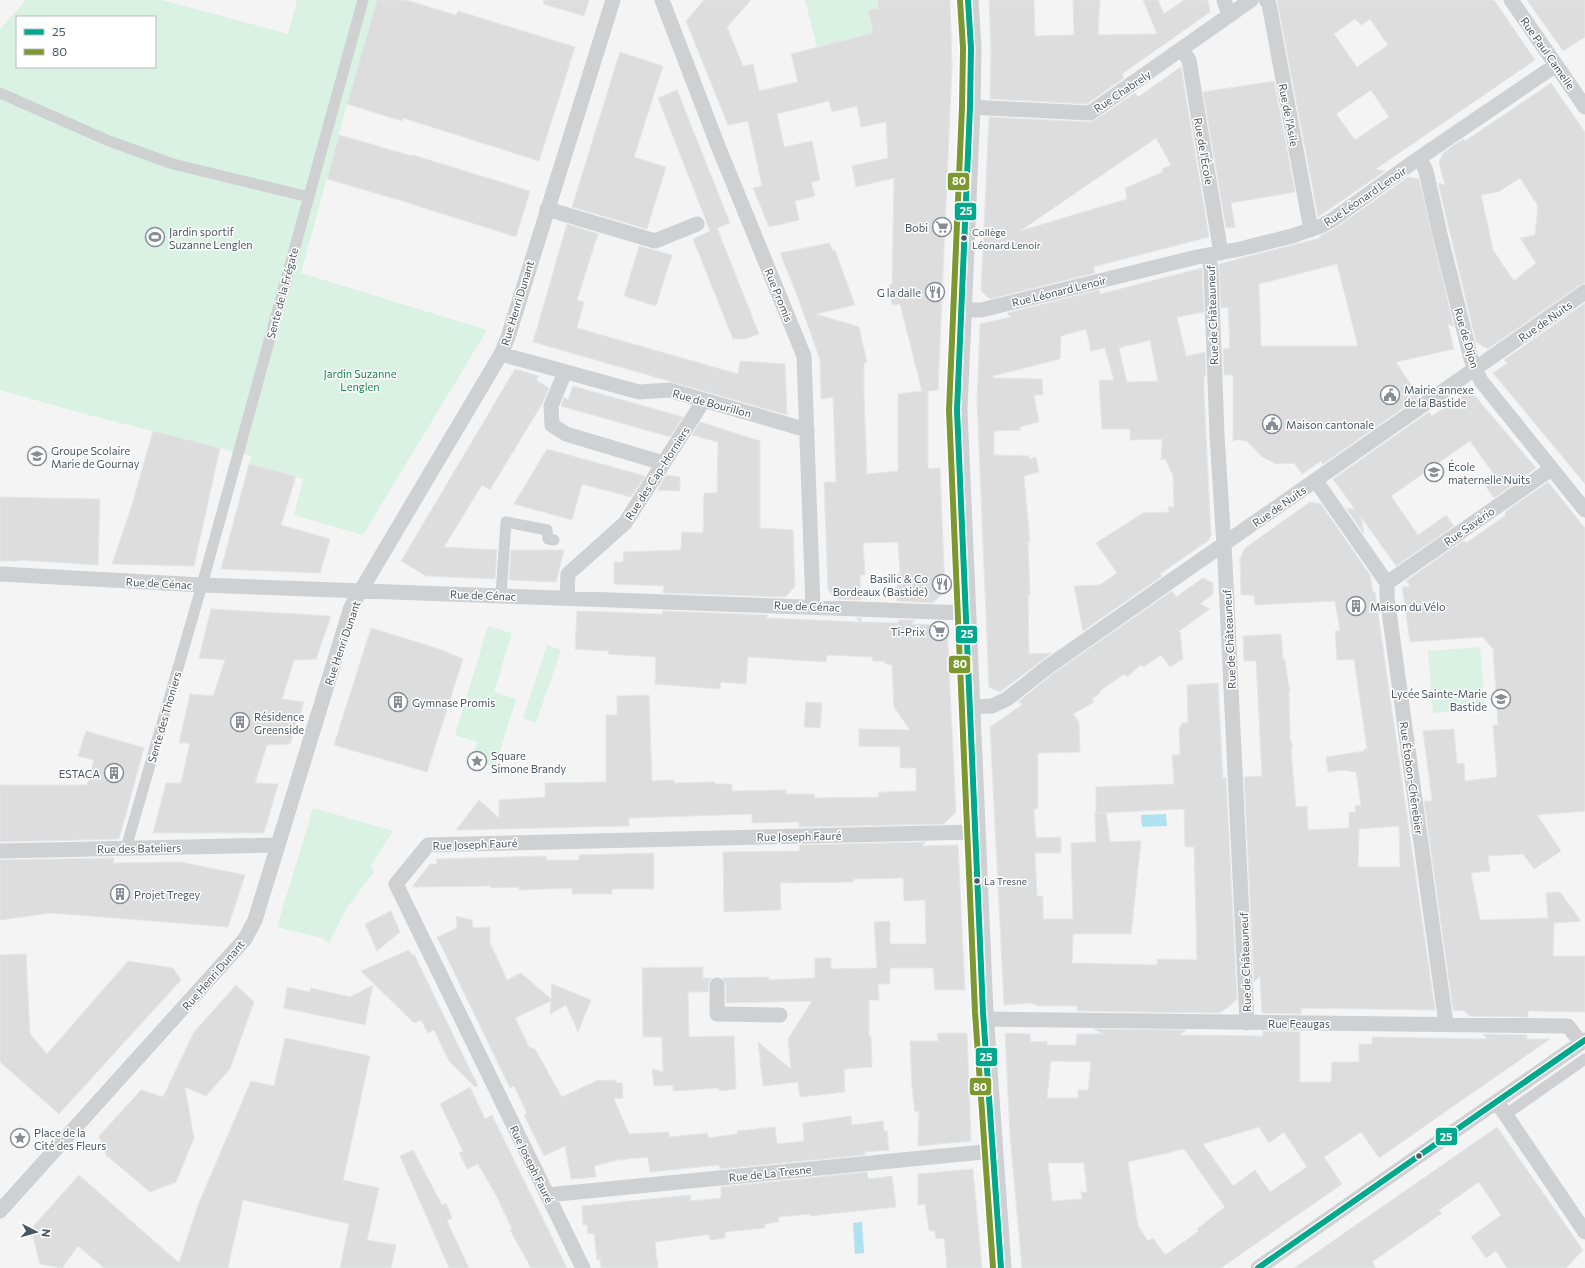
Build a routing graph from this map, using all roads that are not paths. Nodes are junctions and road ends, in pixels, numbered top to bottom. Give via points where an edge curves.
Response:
1 (363, 0) edge
2 (614, 0) edge
3 (662, 0) edge
4 (968, 0) edge
5 (1224, 0) edge
6 (1251, 0) edge
7 (1266, 0) edge
8 (1510, 0) edge
9 (1229, 16) junction
10 (1182, 50) junction
11 (1556, 65) junction
12 (0, 93) edge
13 (970, 107) junction
14 (1585, 107) edge
15 (1420, 158) junction
16 (309, 197) junction
17 (547, 209) junction
18 (697, 224) dead end
19 (1311, 230) junction
20 (1215, 254) junction
21 (1585, 292) edge
22 (962, 310) junction
23 (501, 354) junction
24 (1475, 370) junction
25 (565, 372) junction
26 (704, 400) junction
27 (807, 430) junction
28 (663, 463) junction
29 (1551, 469) junction
30 (1316, 481) junction
31 (1585, 510) edge
32 (554, 540) dead end
33 (1224, 545) junction
34 (0, 574) edge
35 (1388, 583) junction
36 (202, 585) junction
37 (360, 590) junction
38 (501, 595) junction
39 (566, 598) junction
40 (813, 606) junction
41 (966, 613) junction
42 (969, 707) junction
43 (975, 832) junction
44 (277, 845) junction
45 (126, 848) junction
46 (0, 851) edge
47 (717, 985) dead end
48 (780, 1015) dead end
49 (984, 1018) junction
50 (1247, 1023) junction
51 (1446, 1024) junction
52 (1583, 1042) edge
53 (1585, 1059) edge
54 (1497, 1102) junction
55 (1505, 1115) junction
56 (993, 1151) junction
57 (548, 1195) junction
58 (0, 1211) edge
59 (1585, 1231) edge
60 (583, 1268) edge
61 (1001, 1268) edge
62 (1258, 1268) edge

1 - 16 street, Sente de la Frégate
2 - 17 street, Rue Henri Dunant
3 - 27 street, Rue Promis via 718,146 804,356
4 - 13 main road via 971,48
5 - 9 street
6 - 9 street, Rue Chabrely
7 - 19 street, Rue de l'Asile via 1269,4
8 - 11 street, Rue Paul Camelle
9 - 10 street, Rue Chabrely
10 - 13 street, Rue Chabrely via 1090,113
10 - 20 street, Rue de l'École via 1189,60
11 - 14 street, Rue Paul Camelle
11 - 15 street, Rue Léonard Lenoir
12 - 16 street via 109,141 173,164
13 - 22 main road
15 - 19 street, Rue Léonard Lenoir via 1332,220
15 - 24 street, Rue de Dijon via 1426,171 1443,249
16 - 36 street, Sente de la Frégate
17 - 18 street via 655,241
17 - 23 street, Rue Henri Dunant
19 - 20 street, Rue Léonard Lenoir
20 - 22 street, Rue Léonard Lenoir via 981,310
20 - 33 street, Rue de Châteauneuf via 1211,270
21 - 24 street, Rue de Nuits
22 - 41 main road via 957,410
23 - 25 street, Rue de Bourillon
23 - 37 street, Rue Henri Dunant
24 - 29 street, Rue de Dijon
24 - 30 street, Rue de Nuits
25 - 26 street, Rue de Bourillon via 639,392 669,390
25 - 28 street via 551,406 552,425 566,434
26 - 27 street, Rue de Bourillon
26 - 28 street, Rue des Cap-Horniers
27 - 40 street, Rue Promis
28 - 39 street, Rue des Cap-Horniers via 625,523 568,574
29 - 31 street, Rue de Dijon
29 - 35 street, Rue Savério
30 - 33 street, Rue de Nuits
30 - 35 street
32 - 38 street via 548,539 547,530 506,522
33 - 42 street, Rue de Nuits via 1049,666 1007,699 992,706
33 - 50 street, Rue de Châteauneuf
34 - 36 street, Rue de Cénac
35 - 51 street, Rue Étobon-Chênebier via 1388,604
36 - 37 street, Rue de Cénac
36 - 45 street, Sente des Thoniers
37 - 38 street, Rue de Cénac
37 - 44 street, Rue Henri Dunant via 351,607
38 - 39 street, Rue de Cénac
39 - 40 street, Rue de Cénac
40 - 41 street, Rue de Cénac
41 - 42 main road
42 - 43 main road
43 - 49 main road
43 - 57 street, Rue Joseph Fauré via 428,845 396,884
44 - 45 street, Rue des Bateliers
44 - 58 street, Rue Henri Dunant via 255,920 245,939
45 - 46 street, Rue des Bateliers
47 - 48 street via 717,1014
49 - 50 street, Rue Feaugas
49 - 56 main road
50 - 51 street, Rue Feaugas
51 - 52 street, Rue Feaugas via 1568,1026
52 - 54 street
53 - 55 street
54 - 55 street
54 - 62 street
55 - 59 street
56 - 57 street, Rue de La Tresne
56 - 61 main road
57 - 60 street, Rue Joseph Fauré

